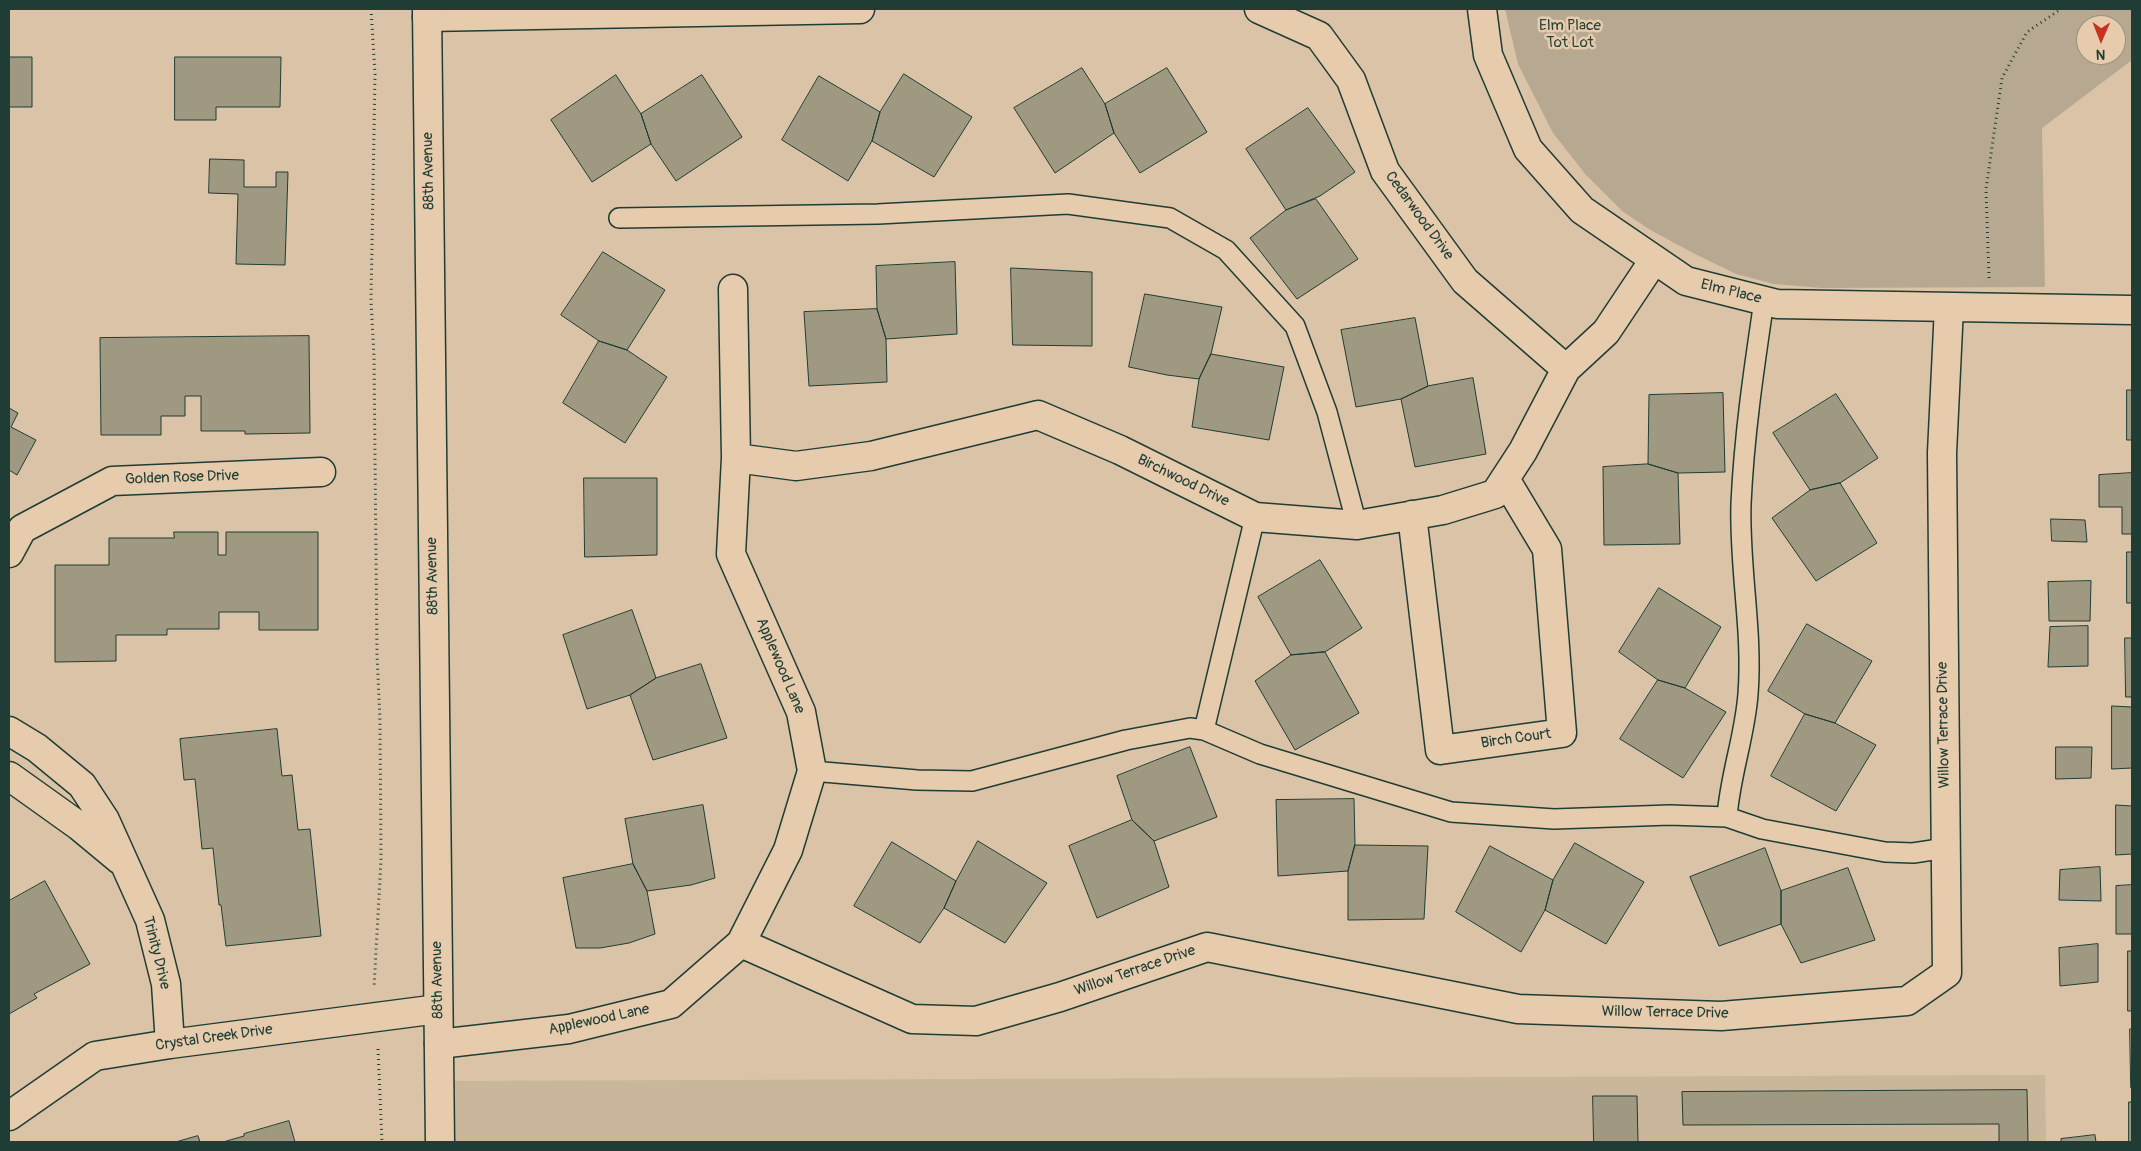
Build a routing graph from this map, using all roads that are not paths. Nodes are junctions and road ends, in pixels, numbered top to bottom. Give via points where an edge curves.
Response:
1 (860, 9) edge
2 (1259, 9) edge
3 (1482, 9) edge
4 (427, 13) edge
5 (619, 218) dead end
6 (1654, 260) junction
7 (733, 289) dead end
8 (1764, 301) junction
9 (1949, 307) junction
10 (2132, 310) edge
11 (1566, 369) junction
12 (736, 458) junction
13 (321, 472) dead end
14 (1505, 478) junction
15 (1412, 516) junction
16 (1255, 517) junction
17 (1357, 525) junction
18 (9, 553) edge
19 (1204, 730) junction
20 (9, 731) edge
21 (812, 771) junction
22 (9, 776) edge
23 (1727, 817) junction
24 (1946, 848) junction
25 (127, 866) junction
26 (741, 943) junction
27 (438, 1009) junction
28 (170, 1044) junction
29 (439, 1044) junction
30 (9, 1116) edge
31 (440, 1142) edge

1 - 4 street
2 - 11 street, Cedarwood Drive via 1319,36 1352,80 1385,171 1465,281
3 - 6 street, Elm Place via 1488,55 1528,149 1582,210
4 - 27 street, 88th Avenue
5 - 17 lane via 878,214 1068,204 1170,218 1226,250 1295,326 1328,412
6 - 8 street, Elm Place via 1686,281
6 - 11 street, Birchwood Drive via 1606,332
7 - 12 street, Applewood Lane
8 - 9 street, Elm Place via 1777,304
8 - 23 lane via 1751,386 1741,505 1749,648 1748,694 1742,737 1728,794
9 - 10 street, Elm Place
9 - 24 street, Willow Terrace Drive via 1942,453
11 - 14 street, Birchwood Drive via 1523,451
12 - 16 street, Birchwood Drive via 796,466 871,456 1038,415 1120,450
12 - 21 street, Applewood Lane via 731,554 802,712
13 - 18 street, Golden Rose Drive via 112,481 22,529
14 - 15 street, Birchwood Drive via 1495,494
14 - 15 street, Birch Court via 1547,549 1562,733 1440,750
15 - 17 street, Birchwood Drive
16 - 17 street, Birchwood Drive
16 - 19 lane
19 - 21 lane via 1190,728 1126,740 972,781
19 - 23 lane via 1260,754 1451,812 1554,819 1670,815
20 - 25 street, Trinity Drive via 37,748 82,785 105,820
21 - 26 street, Applewood Lane via 788,850
22 - 25 street, Trinity Drive via 79,826
23 - 24 lane via 1762,828 1885,852 1913,853
24 - 26 street, Willow Terrace Drive via 1947,973 1908,1001 1721,1016 1518,1009 1207,947 1060,997 976,1021 912,1019
25 - 28 street, Trinity Drive via 150,920 166,984
26 - 29 street, Applewood Lane via 671,1004 569,1029
27 - 28 street, Crystal Creek Drive
27 - 29 street, 88th Avenue
28 - 30 street, Crystal Creek Drive via 95,1056
29 - 31 street, 88th Avenue

